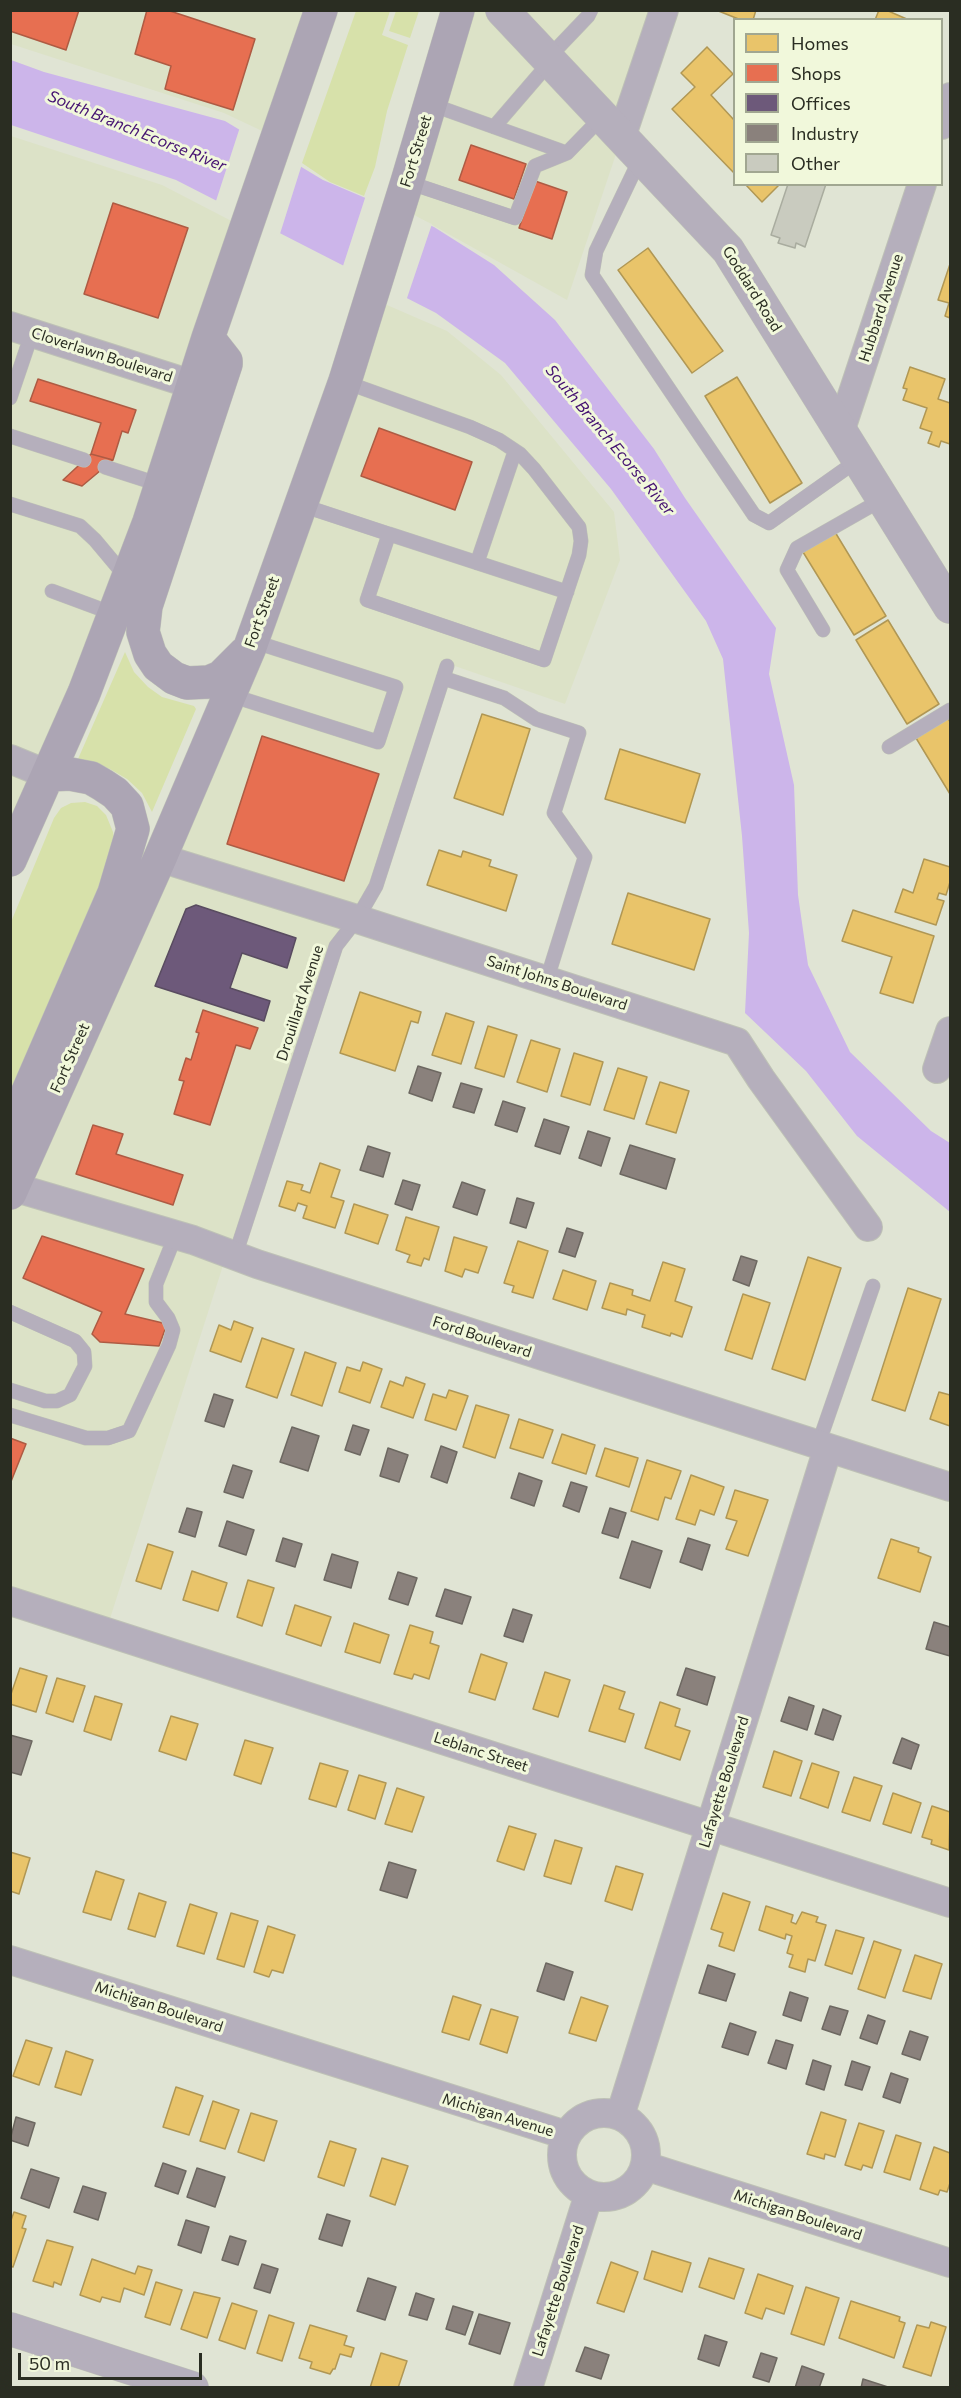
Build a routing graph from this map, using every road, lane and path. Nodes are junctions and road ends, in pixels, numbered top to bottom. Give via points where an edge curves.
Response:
1 (458, 10) edge
2 (502, 10) edge
3 (591, 10) edge
4 (664, 10) edge
5 (316, 12) edge
6 (549, 60) junction
7 (951, 98) edge
8 (430, 104) junction
9 (943, 122) edge
10 (494, 127) junction
11 (622, 137) junction
12 (567, 153) junction
13 (921, 186) edge
14 (404, 194) junction
15 (21, 329) edge
16 (208, 338) junction
17 (345, 381) junction
18 (194, 385) junction
19 (10, 398) edge
20 (840, 432) junction
21 (10, 436) edge
22 (515, 451) junction
23 (84, 460) dead end
24 (858, 460) junction
25 (105, 467) dead end
26 (161, 485) junction
27 (883, 499) junction
28 (10, 504) edge
29 (301, 505) junction
30 (389, 534) junction
31 (477, 563) junction
32 (128, 579) junction
33 (52, 591) dead end
34 (567, 592) junction
35 (951, 607) edge
36 (114, 614) junction
37 (823, 630) dead end
38 (251, 644) junction
39 (230, 695) junction
40 (951, 710) edge
41 (889, 747) dead end
42 (10, 759) edge
43 (49, 775) junction
44 (160, 858) junction
45 (10, 860) edge
46 (357, 919) junction
47 (547, 979) junction
48 (951, 1031) edge
49 (937, 1069) dead end
50 (10, 1133) edge
51 (12, 1190) edge
52 (868, 1227) dead end
53 (176, 1234) junction
54 (235, 1256) junction
55 (873, 1286) dead end
56 (10, 1312) edge
57 (10, 1390) edge
58 (10, 1415) edge
59 (823, 1446) junction
60 (951, 1487) edge
61 (10, 1601) edge
62 (710, 1826) junction
63 (951, 1903) edge
64 (10, 1960) edge
65 (431, 2094) joint
66 (620, 2116) junction
67 (566, 2135) junction
68 (645, 2166) junction
69 (589, 2194) junction
70 (951, 2263) edge
71 (10, 2329) edge
72 (192, 2388) edge
73 (528, 2388) edge

1 - 8 main road, Fort Street
2 - 6 street, Goddard Road
3 - 6 lane
4 - 11 street
5 - 16 main road
6 - 10 lane
6 - 11 street, Goddard Road
7 - 9 street
8 - 10 lane
8 - 14 main road, Fort Street
10 - 12 lane
11 - 12 lane
11 - 20 street, Goddard Road via 728,249
11 - 24 lane via 592,275 754,515 769,523
12 - 14 lane via 535,166 515,218
13 - 20 street, Hubbard Avenue
14 - 17 main road, Fort Street
15 - 18 street, Cloverlawn Boulevard
15 - 19 lane
16 - 18 main road
16 - 38 main road via 226,364 146,606 143,632 158,666 187,683 209,682 222,676
17 - 22 lane via 470,427
17 - 29 main road, Fort Street
18 - 26 main road
20 - 24 street, Goddard Road
21 - 23 lane
22 - 31 lane
22 - 34 lane via 534,468 579,527 579,555
24 - 27 street, Goddard Road
25 - 26 lane
26 - 32 main road
27 - 35 street, Goddard Road
27 - 37 lane via 797,548 787,570
28 - 32 lane via 80,526
29 - 30 lane
29 - 38 main road, Fort Street
30 - 31 lane
30 - 34 lane via 367,600 544,660
31 - 34 lane
32 - 36 main road
33 - 36 lane
36 - 43 main road
38 - 39 main road, Fort Street
38 - 39 lane via 396,687 378,742
39 - 44 main road, Fort Street
40 - 41 lane
42 - 43 street
43 - 45 main road
43 - 50 main road via 70,774 103,785 127,806 133,829 114,893
44 - 46 street, Saint Johns Boulevard
44 - 51 main road, Fort Street
46 - 47 street, Saint Johns Boulevard
46 - 47 lane, Drouillard Avenue via 376,886 445,672 504,698 536,719 579,734 554,813 585,857
46 - 54 lane, Drouillard Avenue via 338,942
47 - 52 street, Saint Johns Boulevard via 737,1041
48 - 49 street
51 - 53 street, Ford Boulevard
53 - 54 street, Ford Boulevard
53 - 58 lane via 156,1284 156,1302 173,1330 129,1431 108,1438 86,1438
54 - 59 street, Ford Boulevard
55 - 59 lane
56 - 57 lane via 75,1341 84,1352 85,1366 70,1395 57,1401
59 - 60 street, Ford Boulevard
59 - 62 street, Lafayette Boulevard
61 - 62 street, Leblanc Street
62 - 63 street, Leblanc Street
62 - 66 street, Lafayette Boulevard
64 - 65 street, Michigan Boulevard
65 - 67 street, Michigan Avenue
66 - 67 street via 607,2112 590,2114
66 - 68 street via 636,2127 644,2142
67 - 69 street via 561,2151 563,2166 570,2181
68 - 69 street via 630,2188 615,2196
68 - 70 street, Michigan Boulevard
69 - 73 street, Lafayette Boulevard
71 - 72 street

